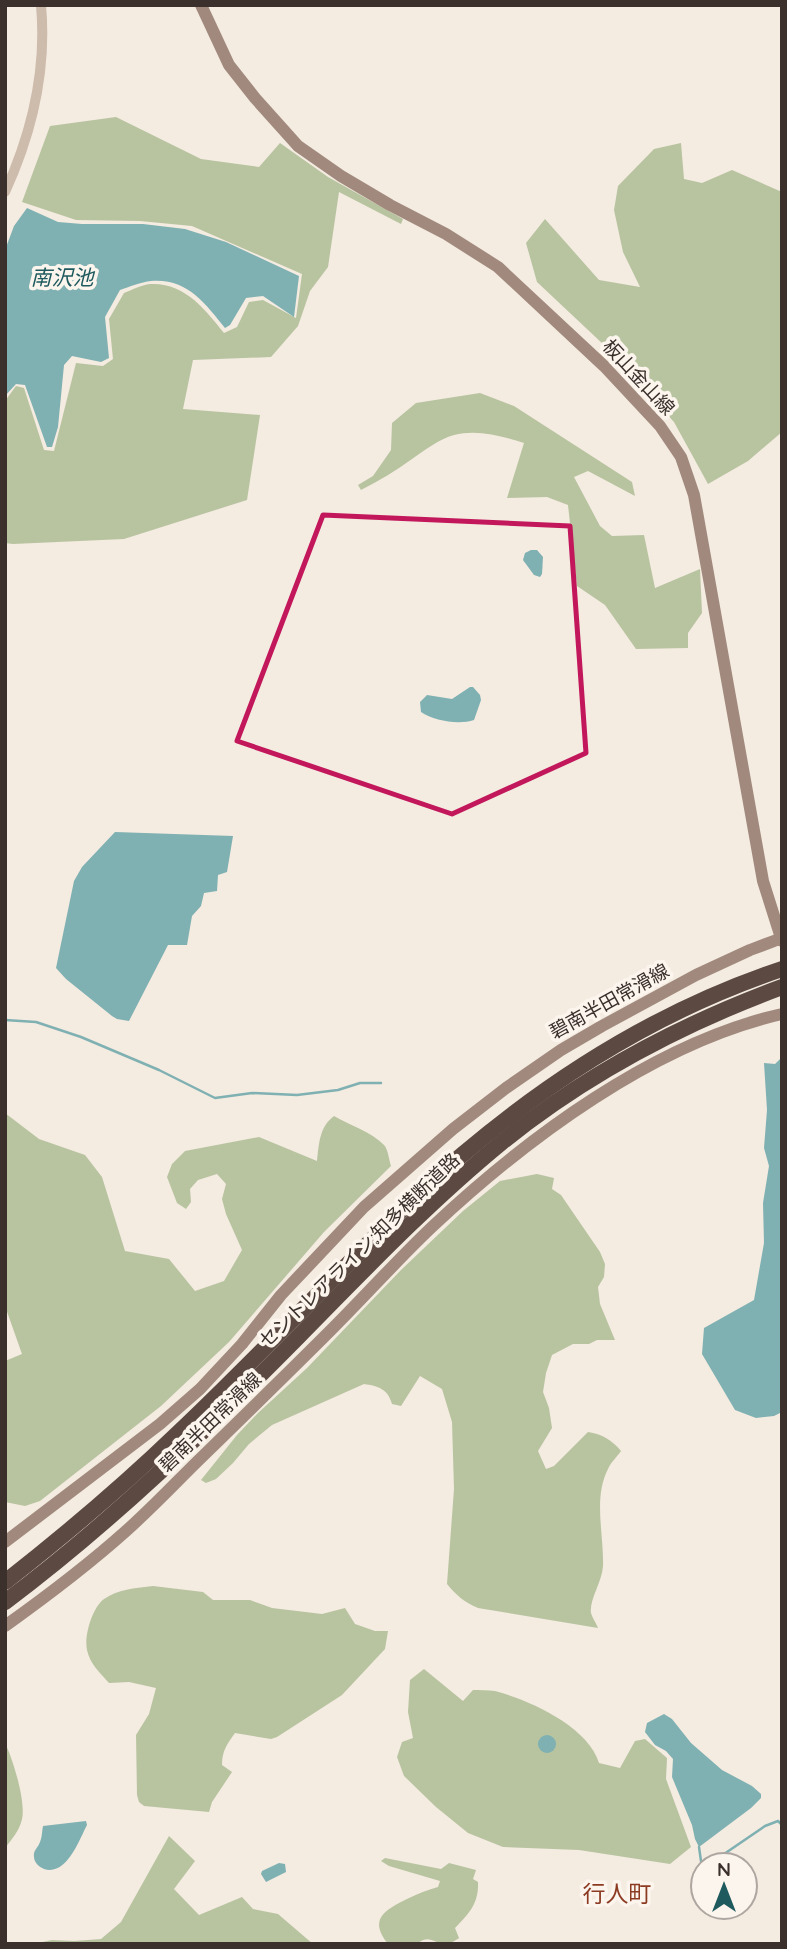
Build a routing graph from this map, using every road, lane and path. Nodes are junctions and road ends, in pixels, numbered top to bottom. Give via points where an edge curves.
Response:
1 (41, 5) edge
2 (201, 5) edge
3 (5, 192) edge
4 (781, 939) edge
5 (782, 969) edge
6 (782, 987) edge
7 (782, 1014) edge
8 (5, 1542) edge
9 (5, 1582) edge
10 (5, 1602) edge
11 (5, 1626) edge

1 - 3 street via 43,48 37,96
2 - 4 main road, 板山金山線 via 229,65 298,146 498,267 604,366 660,426 681,457 694,495 763,881
4 - 8 main road, 碧南半田常滑線 via 696,975 581,1038 453,1129 355,1216 200,1389
5 - 9 highway, セントレアライン;知多横断道路 via 703,1001 628,1039 555,1083 491,1132 395,1216 178,1434
6 - 10 highway, セントレアライン;知多横断道路 via 707,1017 633,1055 501,1143 400,1234 130,1501
7 - 11 main road, 碧南半田常滑線 via 682,1049 604,1093 508,1161 431,1228 126,1531

